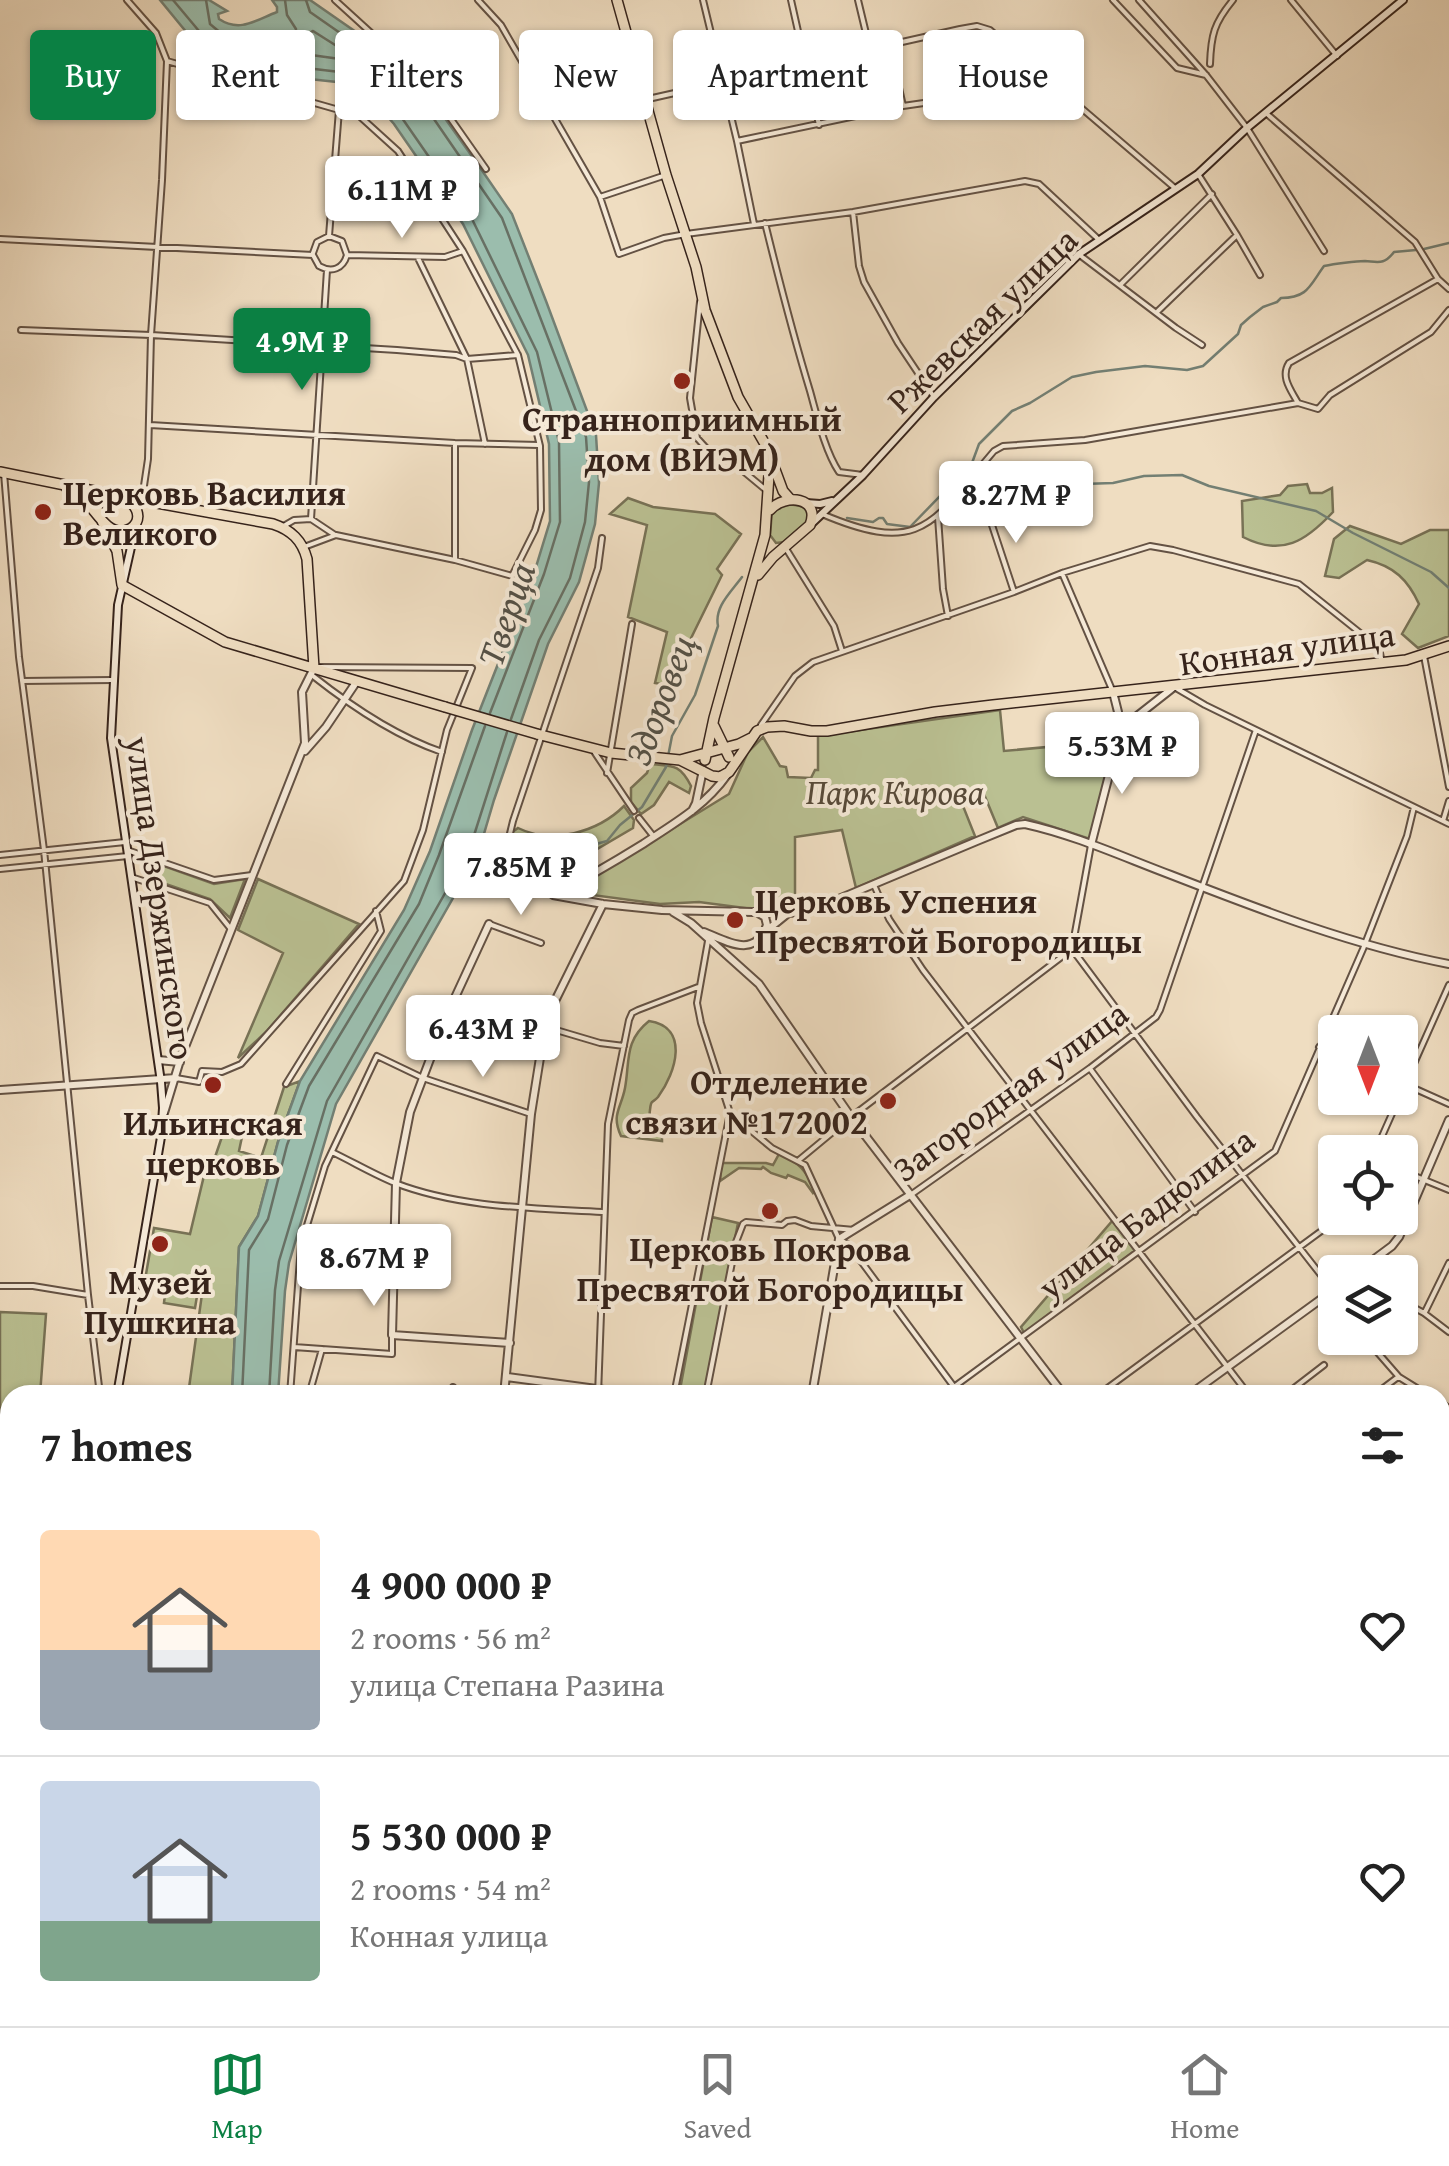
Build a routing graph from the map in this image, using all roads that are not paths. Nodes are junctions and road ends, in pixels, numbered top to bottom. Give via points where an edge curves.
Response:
1 (127, 0) edge
2 (335, 0) edge
3 (478, 0) edge
4 (617, 0) edge
5 (703, 0) edge
6 (791, 0) edge
7 (858, 0) edge
8 (1114, 0) edge
9 (1138, 0) edge
10 (1232, 0) edge
11 (1291, 0) edge
12 (1402, 0) edge
13 (625, 30) edge
14 (710, 30) edge
15 (798, 30) edge
16 (865, 30) edge
17 (952, 30) edge
18 (990, 30) edge
19 (1337, 56) junction
20 (167, 61) junction
21 (1210, 64) dead end
22 (1206, 75) junction
23 (923, 103) edge
24 (903, 106) edge
25 (335, 109) edge
26 (1084, 109) edge
27 (1267, 114) junction
28 (338, 120) edge
29 (364, 120) edge
30 (651, 120) edge
31 (732, 120) edge
32 (818, 120) edge
33 (841, 120) edge
34 (819, 125) junction
35 (1247, 128) junction
36 (737, 141) junction
37 (486, 170) dead end
38 (1198, 174) junction
39 (666, 175) junction
40 (1176, 188) junction
41 (1212, 194) junction
42 (600, 197) junction
43 (853, 212) junction
44 (765, 223) junction
45 (754, 224) junction
46 (686, 234) junction
47 (1237, 235) junction
48 (329, 236) junction
49 (0, 239) edge
50 (1100, 241) junction
51 (158, 247) junction
52 (462, 251) junction
53 (1324, 251) dead end
54 (314, 254) junction
55 (1080, 254) junction
56 (347, 255) junction
57 (418, 258) junction
58 (327, 270) junction
59 (1260, 274) dead end
60 (1438, 279) junction
61 (1120, 285) junction
62 (1449, 289) edge
63 (701, 298) junction
64 (1449, 310) edge
65 (1156, 312) junction
66 (20, 330) dead end
67 (151, 335) junction
68 (698, 337) junction
69 (717, 344) junction
70 (1202, 345) dead end
71 (322, 346) junction
72 (518, 355) junction
73 (467, 359) junction
74 (934, 396) junction
75 (1298, 403) junction
76 (150, 425) junction
77 (316, 434) junction
78 (455, 443) junction
79 (485, 444) junction
80 (540, 446) junction
81 (769, 452) junction
82 (2, 472) edge
83 (863, 476) junction
84 (66, 487) junction
85 (769, 491) junction
86 (120, 496) junction
87 (838, 498) junction
88 (142, 500) junction
89 (798, 501) junction
90 (952, 503) junction
91 (768, 512) junction
92 (822, 514) junction
93 (938, 517) junction
94 (311, 518) junction
95 (101, 519) junction
96 (137, 519) junction
97 (810, 525) junction
98 (282, 527) junction
99 (765, 535) junction
100 (336, 536) junction
101 (602, 538) dead end
102 (303, 547) junction
103 (784, 547) junction
104 (455, 560) junction
105 (1062, 574) junction
106 (122, 585) junction
107 (750, 591) junction
108 (1014, 592) junction
109 (948, 616) junction
110 (632, 624) dead end
111 (1449, 646) edge
112 (842, 652) junction
113 (1424, 656) junction
114 (1382, 663) junction
115 (358, 665) junction
116 (312, 671) junction
117 (113, 680) junction
118 (357, 680) junction
119 (22, 681) junction
120 (1174, 687) junction
121 (1113, 692) junction
122 (1156, 693) junction
123 (345, 701) junction
124 (1118, 712) junction
125 (767, 716) junction
126 (714, 718) junction
127 (1132, 720) junction
128 (784, 726) junction
129 (1256, 730) junction
130 (710, 733) junction
131 (755, 734) junction
132 (539, 735) junction
133 (1118, 740) junction
134 (592, 749) junction
135 (442, 752) junction
136 (610, 753) junction
137 (300, 756) junction
138 (704, 760) junction
139 (729, 772) junction
140 (608, 773) junction
141 (1449, 787) edge
142 (1449, 802) edge
143 (1414, 807) junction
144 (634, 811) dead end
145 (692, 812) junction
146 (640, 818) dead end
147 (1446, 822) edge
148 (654, 837) junction
149 (1091, 845) junction
150 (127, 849) junction
151 (44, 850) junction
152 (0, 855) edge
153 (46, 864) junction
154 (0, 868) edge
155 (132, 876) junction
156 (252, 876) junction
157 (498, 882) dead end
158 (874, 886) junction
159 (1202, 887) junction
160 (603, 904) junction
161 (662, 910) junction
162 (703, 910) junction
163 (376, 911) junction
164 (757, 912) junction
165 (787, 914) junction
166 (489, 924) joint
167 (231, 929) junction
168 (698, 930) junction
169 (765, 932) junction
170 (710, 937) junction
171 (541, 943) dead end
172 (1365, 944) junction
173 (1072, 948) junction
174 (1449, 964) edge
175 (1449, 984) edge
176 (699, 986) junction
177 (1333, 1015) edge
178 (446, 1016) junction
179 (546, 1027) junction
180 (968, 1029) junction
181 (1136, 1034) junction
182 (542, 1039) junction
183 (624, 1046) junction
184 (1318, 1049) edge
185 (1418, 1049) edge
186 (158, 1060) junction
187 (180, 1062) junction
188 (1090, 1068) junction
189 (161, 1077) junction
190 (176, 1078) junction
191 (423, 1078) junction
192 (286, 1084) dead end
193 (67, 1086) junction
194 (0, 1090) edge
195 (1418, 1090) edge
196 (1449, 1104) edge
197 (1031, 1111) junction
198 (730, 1113) junction
199 (532, 1114) junction
200 (851, 1117) junction
201 (163, 1118) junction
202 (1449, 1120) edge
203 (332, 1152) junction
204 (799, 1160) junction
205 (1243, 1176) junction
206 (1418, 1177) edge
207 (1424, 1179) junction
208 (396, 1183) junction
209 (1449, 1190) edge
210 (910, 1195) junction
211 (522, 1208) junction
212 (604, 1212) junction
213 (1195, 1212) junction
214 (836, 1228) junction
215 (855, 1230) junction
216 (1318, 1234) edge
217 (839, 1239) junction
218 (301, 1246) junction
219 (1300, 1248) junction
220 (1139, 1251) junction
221 (1379, 1255) edge
222 (1449, 1263) edge
223 (394, 1264) junction
224 (1318, 1271) edge
225 (0, 1286) edge
226 (88, 1295) junction
227 (1318, 1302) edge
228 (1418, 1310) edge
229 (1424, 1314) junction
230 (1195, 1324) junction
231 (1449, 1332) edge
232 (392, 1335) junction
233 (1022, 1338) junction
234 (510, 1344) junction
235 (294, 1346) junction
236 (322, 1350) junction
237 (1380, 1355) edge
238 (1324, 1365) dead end
239 (1228, 1367) junction
240 (1399, 1376) junction
241 (506, 1378) junction
242 (99, 1385) edge
243 (118, 1385) edge
244 (291, 1385) edge
245 (311, 1385) edge
246 (505, 1385) edge
247 (552, 1385) edge
248 (598, 1385) edge
249 (676, 1385) edge
250 (708, 1385) edge
251 (814, 1385) edge
252 (953, 1385) edge
253 (957, 1385) edge
254 (1057, 1385) edge
255 (1112, 1385) edge
256 (1203, 1385) edge
257 (1242, 1385) edge
258 (1298, 1385) edge
259 (1387, 1385) edge
260 (1413, 1385) edge

1 - 20 street via 152,27
2 - 37 street via 424,82
3 - 42 street via 501,25
4 - 13 main road
5 - 14 street
6 - 15 street
7 - 16 street
8 - 22 street via 1177,68
9 - 22 street
10 - 21 street via 1211,36
11 - 19 street
12 - 19 street, Ржевская улица
17 - 18 street
19 - 27 street, Ржевская улица
20 - 25 street
20 - 51 street
22 - 35 street
23 - 24 street
26 - 40 street
27 - 35 street, Ржевская улица
27 - 60 street via 1415,242
28 - 48 street
29 - 52 street via 398,151
30 - 39 main road
31 - 36 street
32 - 34 street
33 - 34 street
34 - 36 street
35 - 38 street, Ржевская улица
35 - 53 street
36 - 45 street
38 - 40 street, Ржевская улица
38 - 41 street
39 - 42 street
39 - 46 main road
40 - 50 street, Ржевская улица
41 - 47 street
41 - 61 street
42 - 46 street via 619,254
43 - 44 street
43 - 50 street via 1030,181
43 - 74 street via 864,282
44 - 45 street
44 - 83 street via 833,462 843,474
45 - 46 street
46 - 63 main road
47 - 59 street
47 - 65 street
48 - 54 street via 317,242
48 - 56 street via 342,241
49 - 51 street
50 - 55 street, Ржевская улица
51 - 54 street
51 - 67 street
52 - 57 street
52 - 72 street
54 - 58 street
55 - 61 street
55 - 74 street, Ржевская улица
56 - 57 street
56 - 58 street via 340,267
57 - 73 street
58 - 71 street
60 - 62 street
60 - 75 street via 1289,363 1286,381
61 - 65 street
63 - 68 street
63 - 69 main road
64 - 75 street via 1431,332 1318,408
65 - 70 street
66 - 67 street
67 - 71 street
67 - 76 street
68 - 69 street
68 - 85 street via 690,398 697,438
69 - 81 main road
71 - 73 street
71 - 77 street
72 - 73 street
72 - 80 street
73 - 79 street
74 - 83 street, Ржевская улица
75 - 90 street via 1085,440 1003,446
76 - 77 street
76 - 88 street
77 - 78 street
77 - 94 street
78 - 79 street
78 - 104 street
79 - 80 street
80 - 104 street via 539,518 512,576
81 - 85 main road
81 - 89 main road via 782,491
82 - 84 main road
82 - 119 street
83 - 87 street, Ржевская улица
84 - 86 main road
84 - 95 main road
85 - 91 main road
86 - 88 main road
86 - 95 main road via 101,500
86 - 96 main road via 134,504
87 - 89 street
87 - 92 street, Ржевская улица
88 - 96 street
88 - 98 main road
89 - 91 main road via 778,502
89 - 97 main road via 814,513
90 - 93 street
90 - 108 street via 987,510
91 - 99 main road
92 - 93 street via 896,534
92 - 97 street, Ржевская улица
93 - 109 street
94 - 98 street
94 - 100 street
95 - 96 main road via 120,531
95 - 106 main road via 117,551
96 - 106 street, улица Дзержинского
97 - 103 main road
98 - 102 main road
99 - 103 main road
99 - 107 main road
100 - 102 street
100 - 104 street
101 - 132 street via 598,568
102 - 116 main road
103 - 107 main road
103 - 112 street via 834,626
105 - 108 street
105 - 114 street via 1150,546 1299,584 1379,648
105 - 121 street
106 - 116 main road via 225,642
106 - 117 street, улица Дзержинского
107 - 126 main road
108 - 109 street
109 - 112 street
110 - 136 street
111 - 113 main road, Конная улица
112 - 125 street via 804,667
113 - 114 main road, Конная улица
113 - 141 street
114 - 120 main road, Конная улица
115 - 116 street
115 - 118 street
115 - 135 street via 472,668
116 - 118 main road
116 - 123 street
116 - 137 street via 302,692 306,732
117 - 119 street
117 - 150 street, улица Дзержинского via 112,752
118 - 123 street
118 - 132 main road, bridge
119 - 151 street
120 - 122 main road, Конная улица
120 - 129 street
121 - 122 main road, Конная улица
121 - 124 street, Конная улица
121 - 128 main road, Конная улица via 826,730
122 - 127 street, Конная улица
123 - 135 street
123 - 137 street
124 - 127 street
124 - 133 street, Конная улица
125 - 128 street
125 - 131 street
126 - 130 main road
126 - 138 main road via 717,736
127 - 133 street, Конная улица
128 - 131 main road, Конная улица
129 - 143 street
129 - 159 street, Загородная улица
130 - 138 main road
130 - 138 main road
131 - 138 main road, Конная улица
131 - 139 main road
132 - 134 main road
132 - 157 street
133 - 149 street, Конная улица
134 - 136 main road
134 - 140 street
135 - 163 street via 405,882
136 - 138 main road
136 - 140 street
137 - 156 street
138 - 139 main road via 720,778
138 - 139 main road via 731,764
138 - 145 street
139 - 145 street
140 - 144 street
142 - 147 street
143 - 147 street
143 - 172 street, улица Бадюлина
145 - 148 street
146 - 148 street
148 - 160 street via 553,895
149 - 158 street via 1018,825
149 - 159 street
149 - 173 street
150 - 151 street
150 - 153 street
150 - 155 street, улица Дзержинского
150 - 156 street via 214,880
151 - 152 street
151 - 153 street
153 - 154 street
153 - 193 street
155 - 167 street via 210,903
155 - 186 street, улица Дзержинского
156 - 167 street
158 - 165 street
158 - 180 street via 889,919
159 - 172 street
159 - 181 street, Загородная улица via 1160,1010
160 - 161 street
160 - 179 street
161 - 162 street
161 - 168 street
162 - 164 street
162 - 168 street
163 - 190 street via 241,1064 202,1071 199,1082
163 - 192 street via 381,932
164 - 165 street
164 - 169 street via 767,921
165 - 169 street
166 - 171 street
166 - 178 street
167 - 187 street
168 - 170 street
169 - 170 street via 740,946
170 - 176 street
170 - 200 street via 759,984
172 - 174 street
172 - 177 street, улица Бадюлина
173 - 180 street
173 - 181 street
175 - 185 street
176 - 183 street via 632,1014
176 - 198 street via 701,1023
178 - 182 street
178 - 191 street
179 - 182 street
179 - 183 street
180 - 197 street
180 - 200 street
181 - 188 street, Загородная улица
181 - 205 street
182 - 199 street
183 - 212 street via 608,1124
184 - 205 street, улица Бадюлина via 1275,1151
186 - 187 street
186 - 189 street, улица Дзержинского
187 - 190 street
188 - 197 street, Загородная улица
188 - 213 street
189 - 190 street
189 - 193 street
189 - 201 street, улица Дзержинского
190 - 201 street
191 - 199 street
191 - 203 street via 377,1056
191 - 208 street
193 - 194 street
193 - 226 street
195 - 196 street
197 - 210 street, Загородная улица
197 - 220 street
198 - 204 street via 772,1148
198 - 249 street
199 - 211 street
200 - 204 street
200 - 210 street
201 - 243 street, улица Дзержинского
202 - 207 street
203 - 208 street
203 - 218 street
204 - 214 street
205 - 213 street, улица Бадюлина
205 - 219 street
206 - 207 street
207 - 209 street
207 - 221 street via 1396,1242
208 - 211 street
208 - 223 street
210 - 215 street, Загородная улица
210 - 233 street
211 - 212 street
211 - 234 street
212 - 248 street
213 - 220 street, улица Бадюлина
214 - 215 street
214 - 217 street
214 - 250 street via 795,1220 741,1227
215 - 217 street, Загородная улица
216 - 219 street
217 - 251 street
217 - 252 street
218 - 223 street
218 - 235 street
219 - 224 street
219 - 230 street
220 - 230 street
220 - 233 street, улица Бадюлина
222 - 229 street
223 - 232 street
225 - 226 street
226 - 242 street
227 - 239 street
228 - 229 street
229 - 231 street
230 - 239 street
230 - 255 street
232 - 234 street
232 - 236 street via 392,1354
233 - 253 street, улица Бадюлина
233 - 254 street
234 - 241 street
235 - 236 street
235 - 244 street
236 - 245 street
237 - 240 street
238 - 258 street
239 - 256 street
239 - 257 street
240 - 259 street
240 - 260 street
241 - 246 street
241 - 247 street

